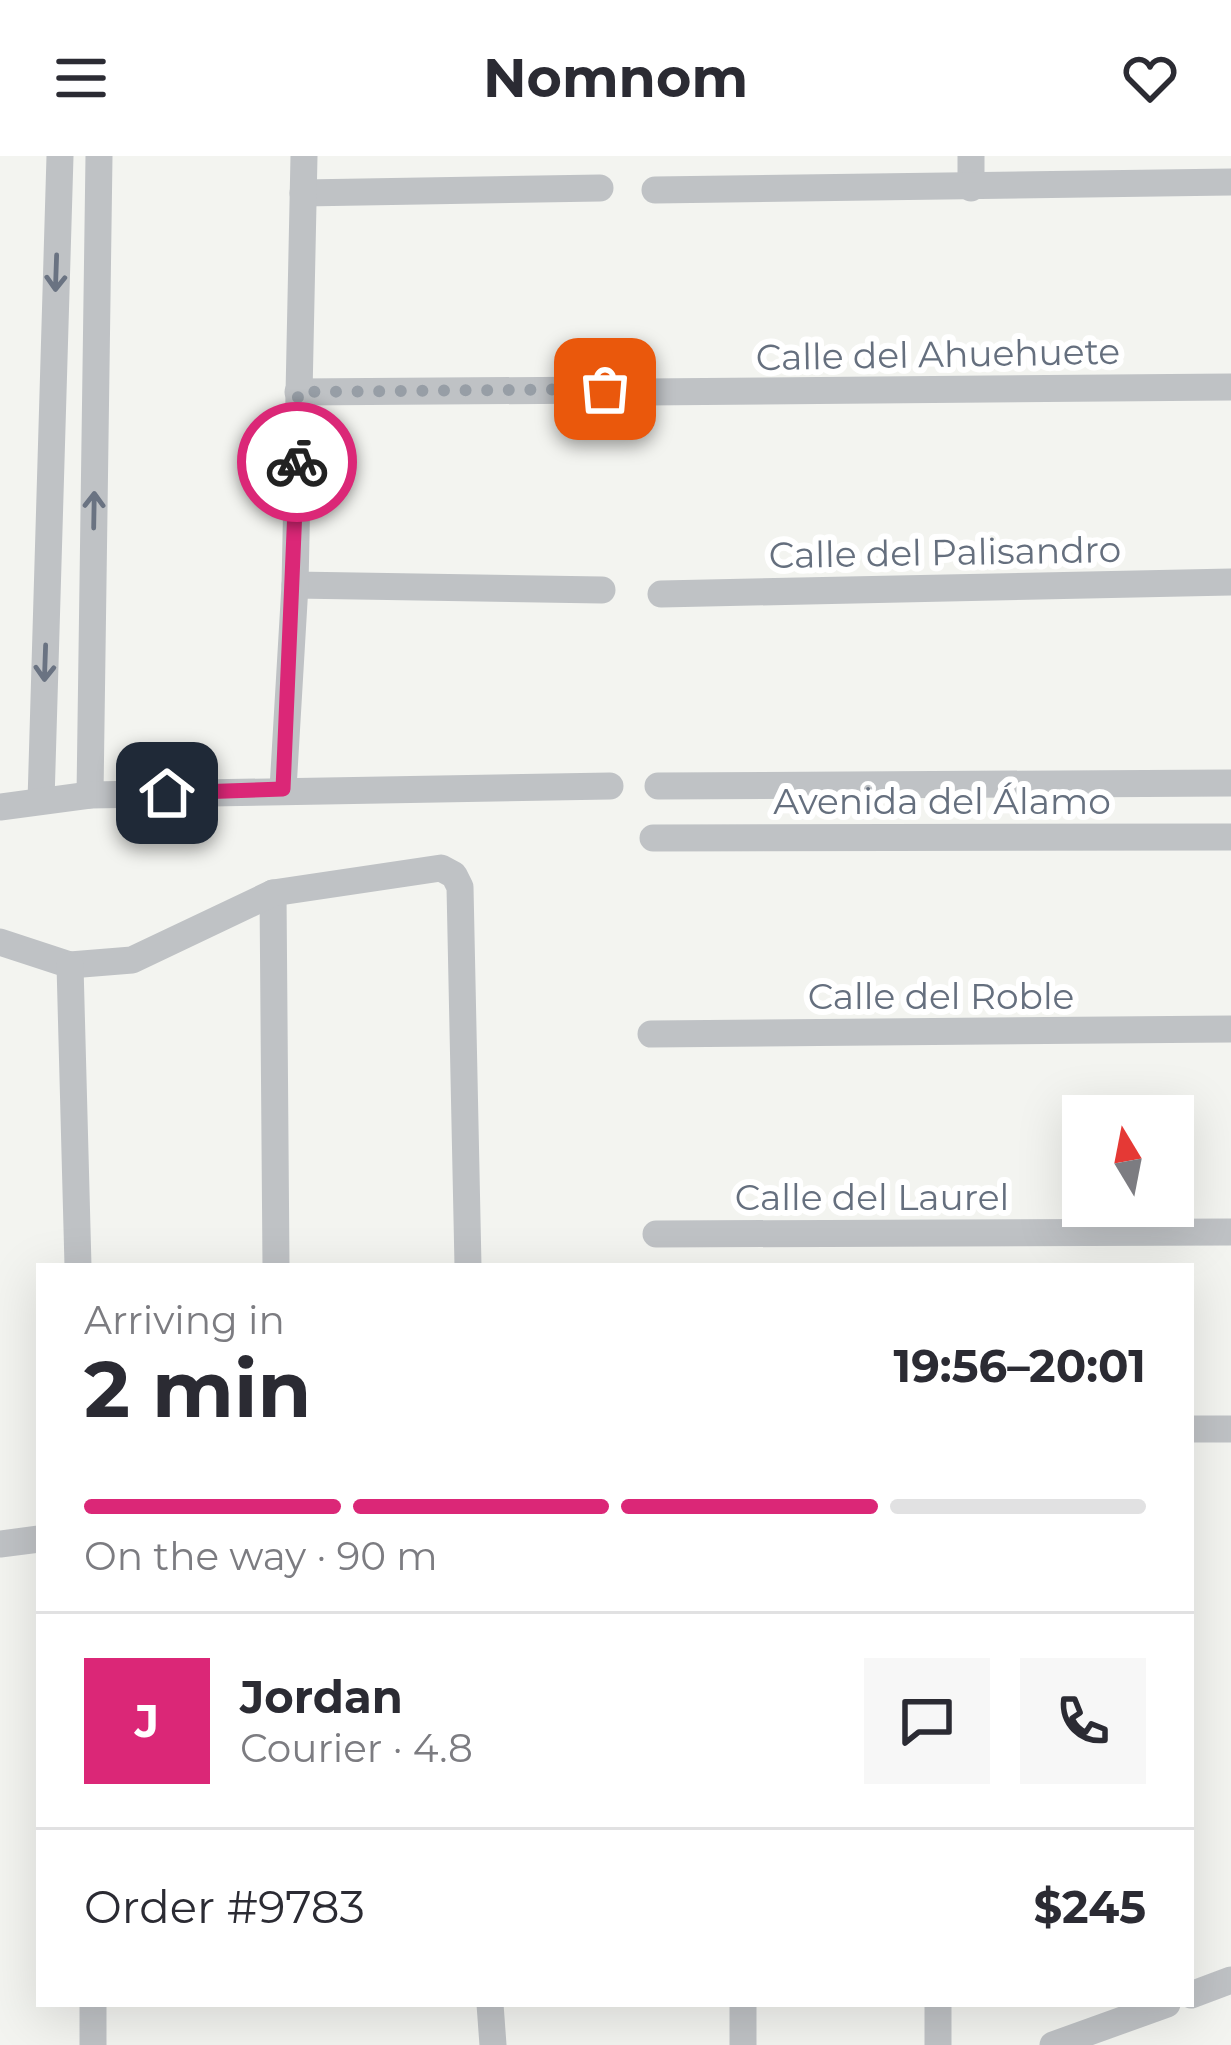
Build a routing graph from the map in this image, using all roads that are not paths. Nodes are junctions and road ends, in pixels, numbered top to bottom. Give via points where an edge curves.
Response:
1 (60, 156) edge
2 (100, 156) edge
3 (304, 156) edge
4 (970, 156) edge
5 (1231, 182) edge
6 (600, 188) dead end
7 (971, 188) junction
8 (655, 190) dead end
9 (303, 193) junction
10 (1231, 387) edge
11 (605, 389) dead end
12 (298, 392) junction
13 (645, 392) dead end
14 (1231, 582) edge
15 (295, 585) junction
16 (602, 590) dead end
17 (661, 594) dead end
18 (1231, 783) edge
19 (610, 786) dead end
20 (658, 786) dead end
21 (283, 789) junction
22 (90, 795) junction
23 (41, 801) junction
24 (0, 807) edge
25 (1231, 837) edge
26 (652, 838) dead end
27 (272, 893) junction
28 (0, 942) edge
29 (70, 965) junction
30 (1231, 1029) edge
31 (651, 1034) dead end
32 (1231, 1232) edge
33 (656, 1234) dead end
34 (78, 1263) edge
35 (276, 1263) edge
36 (468, 1263) edge
37 (1194, 1429) edge
38 (1231, 1429) edge
39 (36, 1539) edge
40 (0, 1544) edge
41 (1231, 1980) edge
42 (1194, 1994) edge
43 (93, 2007) edge
44 (490, 2007) edge
45 (742, 2007) edge
46 (938, 2007) edge
47 (1132, 2011) edge
48 (93, 2045) edge
49 (493, 2045) edge
50 (743, 2045) edge
51 (938, 2045) edge
52 (1054, 2045) edge

1 -> 23 street
22 -> 2 street
3 - 9 street
4 - 7 street
5 - 7 street
6 - 9 street
7 - 8 street
9 - 12 street
10 - 13 street, Calle del Ahuehuete
11 - 12 street
12 - 15 street
14 - 17 street, Calle del Palisandro
15 - 16 street
15 - 21 street
18 - 20 street, Avenida del Álamo
19 - 21 street
21 - 22 street
22 - 23 street
23 - 24 street
25 - 26 street, Avenida del Álamo
27 - 29 street via 132,960
27 - 35 street
27 - 36 street via 440,868 454,874
28 - 29 street
29 - 34 street
30 - 31 street, Calle del Roble
32 - 33 street, Calle del Laurel
37 - 38 street
39 - 40 street
41 - 42 street
43 - 48 street
44 - 49 street
45 - 50 street
46 - 51 street
47 - 52 street

